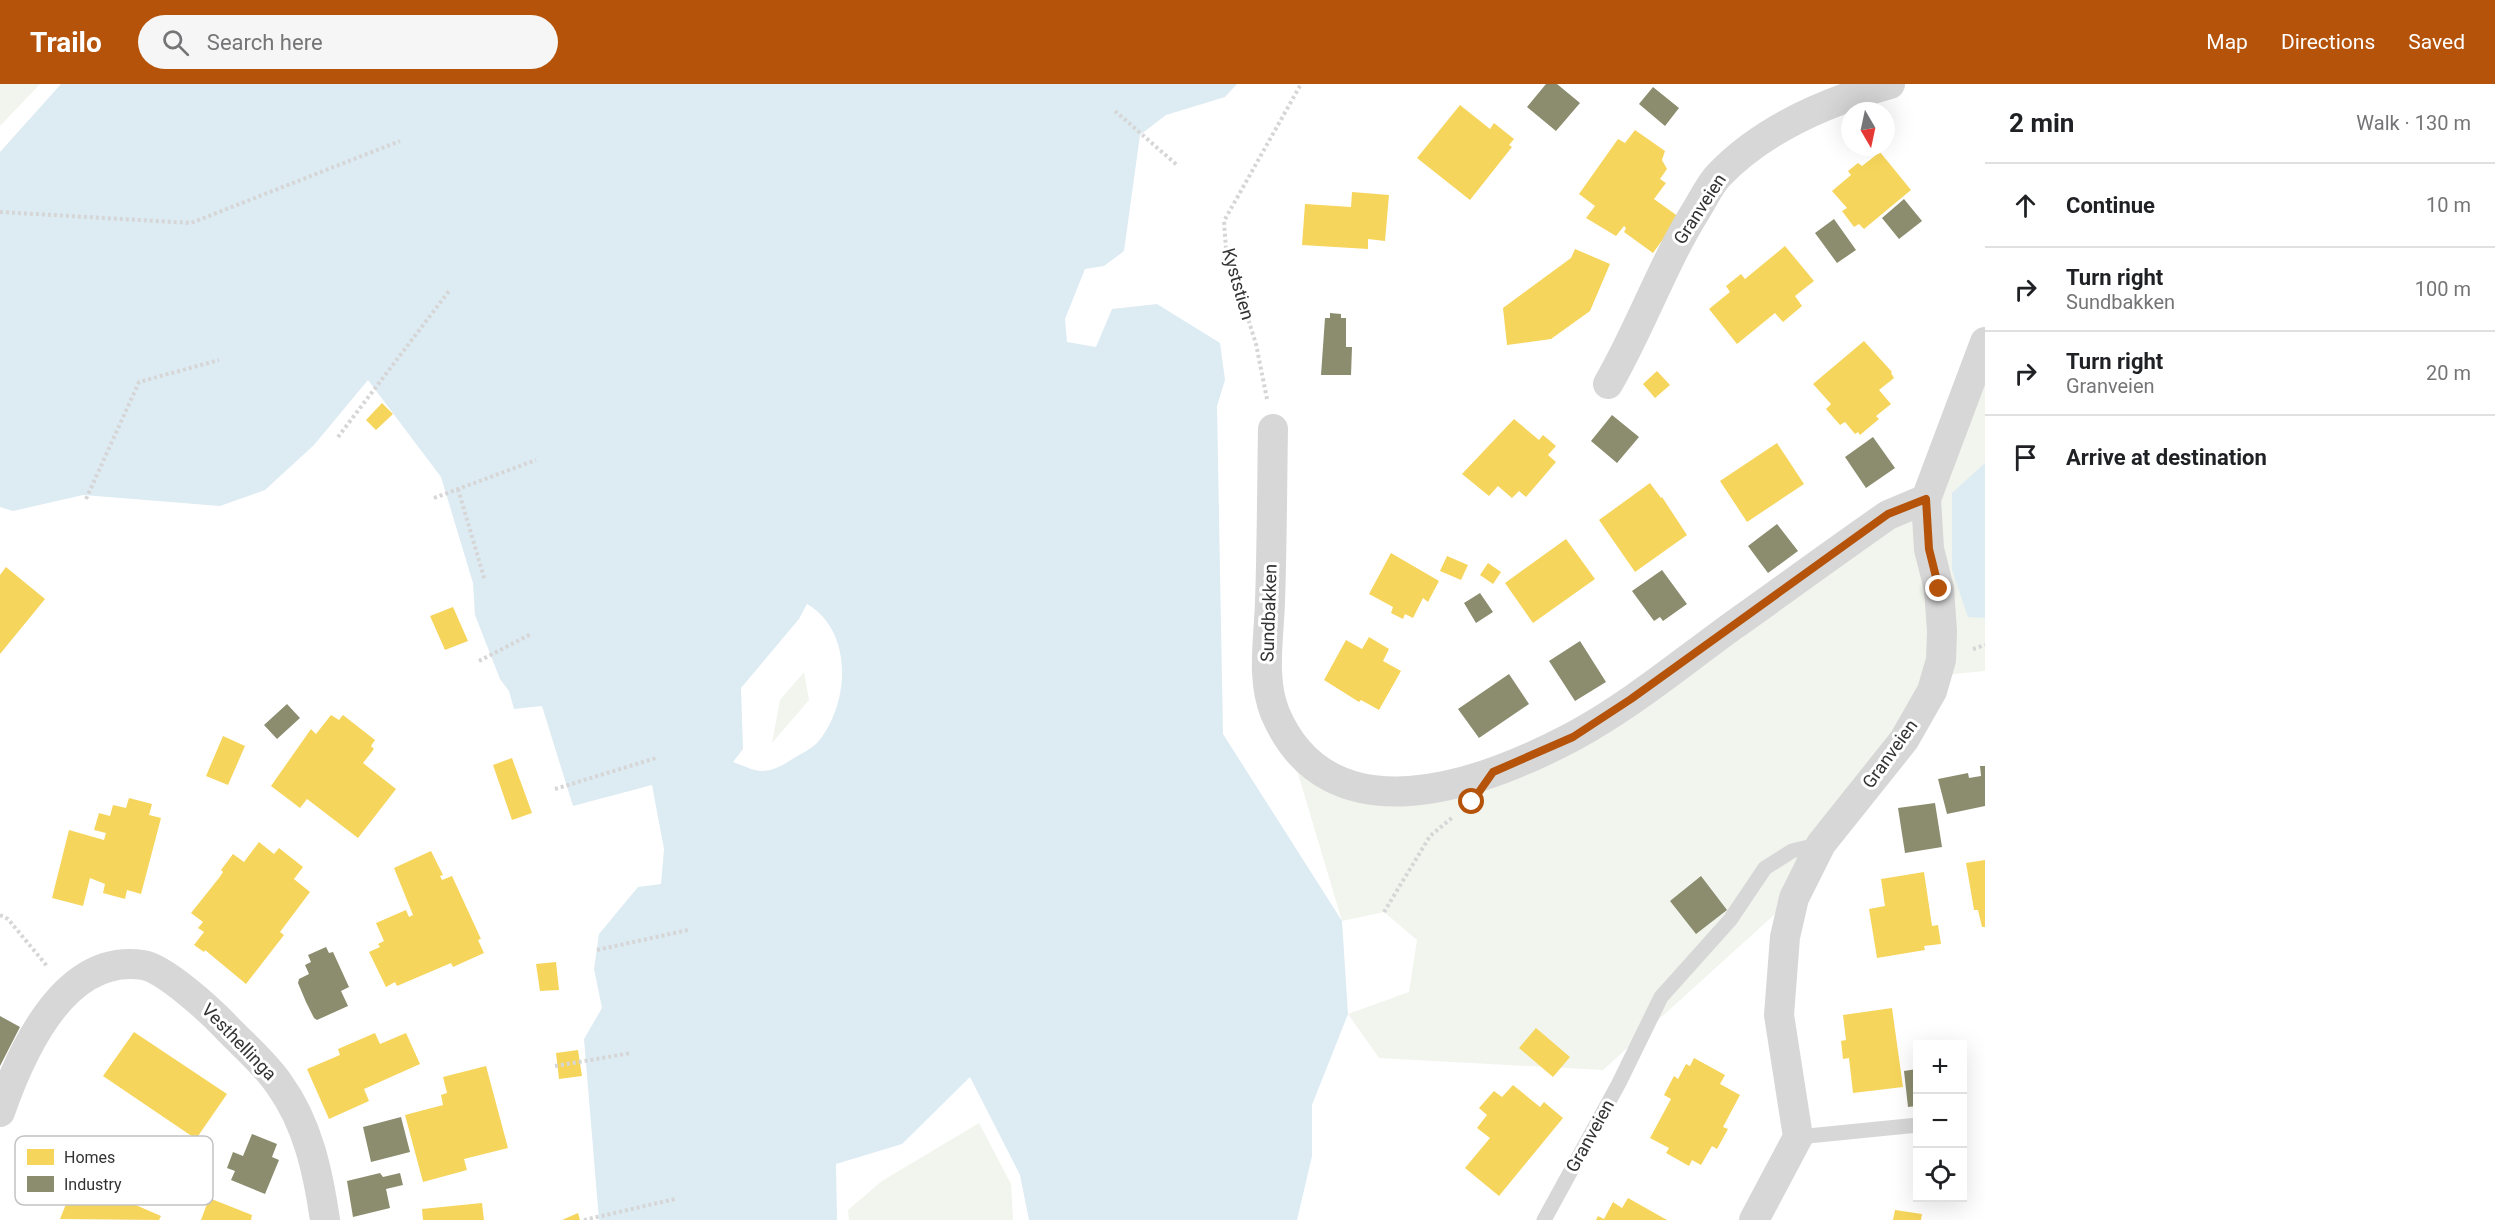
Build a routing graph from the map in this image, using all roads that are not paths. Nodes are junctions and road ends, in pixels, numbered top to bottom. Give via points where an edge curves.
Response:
1 (1890, 84) edge
2 (1985, 342) edge
3 (1608, 384) dead end
4 (1273, 429) road end
5 (1926, 499) junction
6 (1821, 844) junction
7 (0, 1112) edge
8 (1913, 1125) edge
9 (1798, 1137) junction
10 (325, 1220) edge
11 (1544, 1220) edge
12 (1754, 1220) edge

1 - 3 street, Granveien via 1846,96 1761,138 1717,176 1679,238 1633,342
2 - 5 street, Granveien
4 - 5 street, Sundbakken via 1266,667 1274,711 1288,737 1314,766 1336,781 1386,793 1445,787 1493,772 1573,737 1888,514
5 - 6 street, Granveien via 1929,549 1939,589 1942,631 1941,660 1932,691 1904,740
6 - 9 street, Granveien via 1794,898 1785,937 1779,1014
6 - 11 lane, Granveien via 1792,852 1765,868 1730,920 1661,997
7 - 10 street, Vesthellinga via 37,1030 68,989 92,972 145,965 203,1002 279,1083 303,1126 318,1173
8 - 9 lane
9 - 12 street

